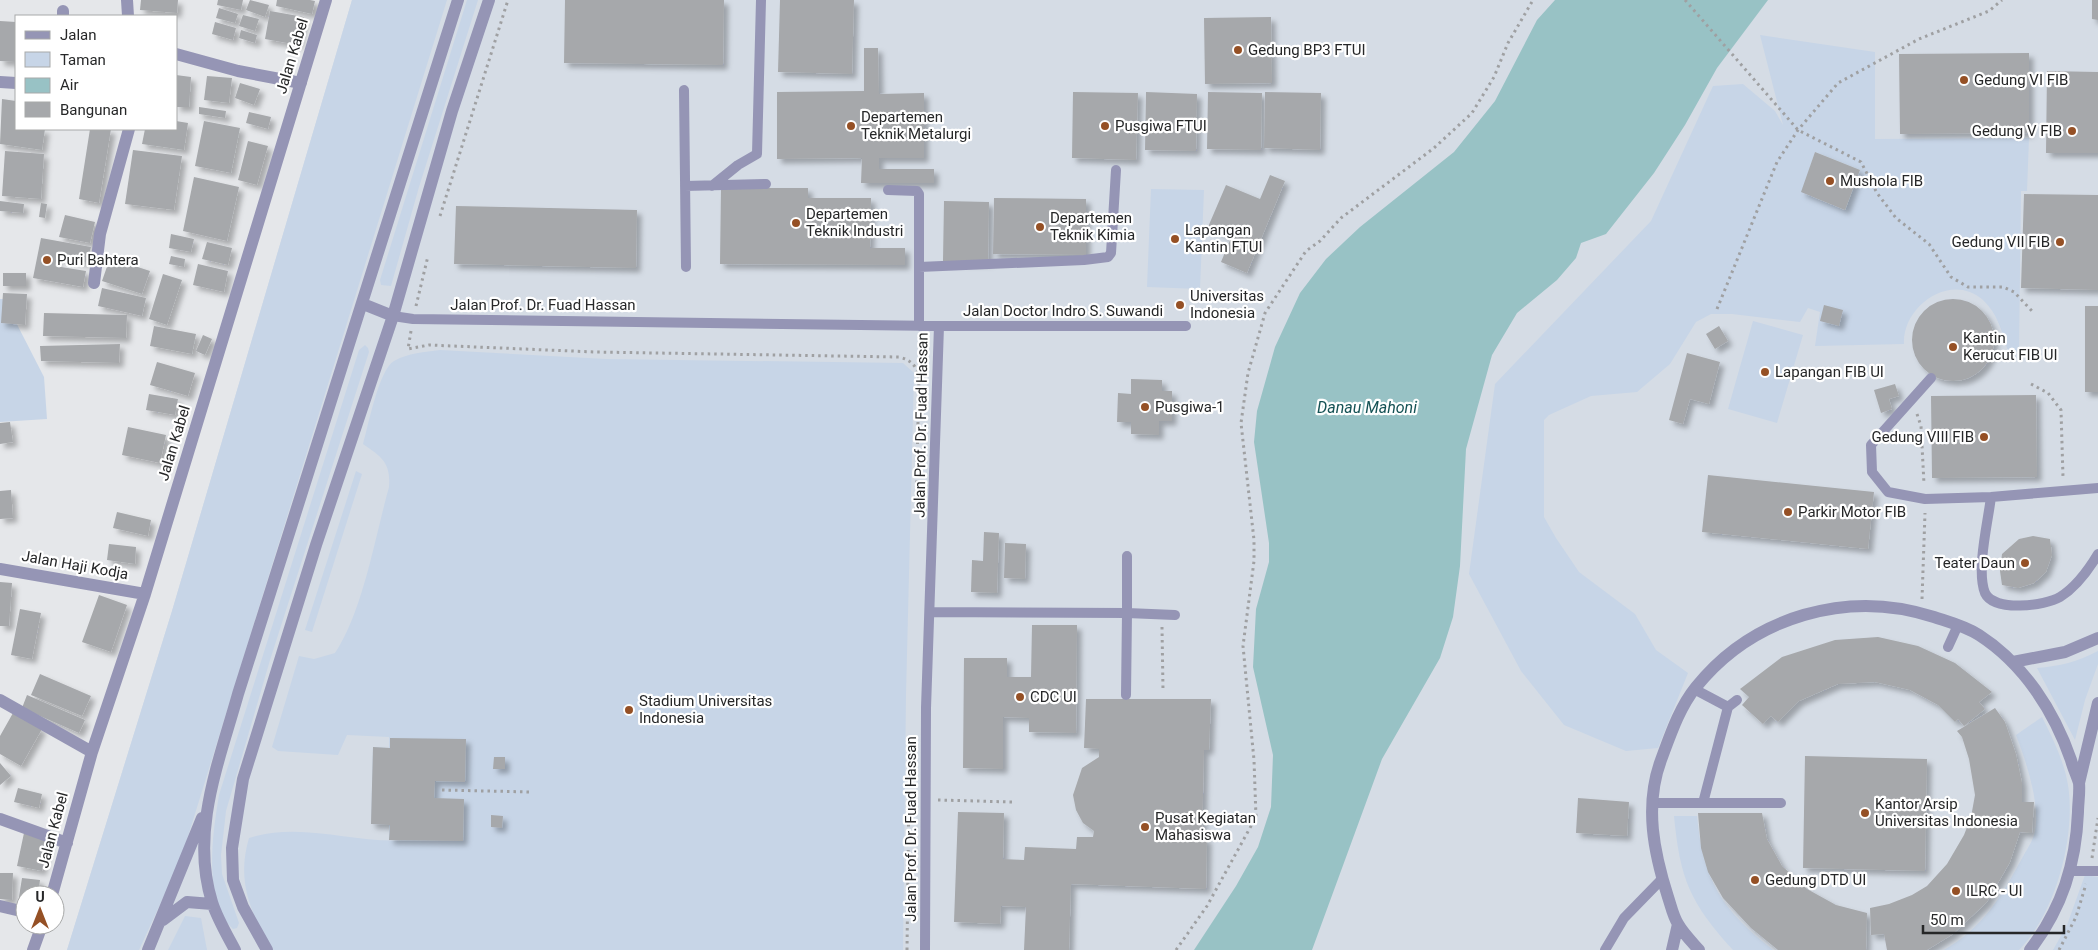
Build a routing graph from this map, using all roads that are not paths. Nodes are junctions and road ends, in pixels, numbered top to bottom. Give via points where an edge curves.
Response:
1 (127, 0) edge
2 (326, 0) edge
3 (458, 0) edge
4 (488, 0) edge
5 (762, 0) edge
6 (128, 15) edge
7 (178, 55) edge
8 (0, 82) edge
9 (301, 82) junction
10 (15, 83) edge
11 (684, 90) dead end
12 (129, 130) edge
13 (1116, 170) dead end
14 (766, 184) dead end
15 (685, 186) junction
16 (712, 186) junction
17 (888, 190) dead end
18 (686, 266) dead end
19 (919, 266) junction
20 (94, 283) dead end
21 (363, 304) junction
22 (393, 316) junction
23 (920, 326) junction
24 (940, 326) junction
25 (1186, 326) dead end
26 (1931, 378) dead end
27 (2098, 488) edge
28 (1991, 497) junction
29 (2098, 554) edge
30 (1127, 556) dead end
31 (0, 569) edge
32 (144, 594) junction
33 (930, 612) junction
34 (1127, 613) junction
35 (1175, 615) dead end
36 (1958, 625) junction
37 (2098, 638) edge
38 (1948, 648) dead end
39 (2013, 662) junction
40 (1694, 689) junction
41 (1126, 695) dead end
42 (0, 700) edge
43 (2098, 702) edge
44 (92, 752) junction
45 (2079, 784) junction
46 (1653, 803) junction
47 (1703, 803) junction
48 (1781, 803) dead end
49 (207, 808) junction
50 (0, 819) edge
51 (67, 843) junction
52 (2071, 870) junction
53 (2098, 871) edge
54 (1662, 879) junction
55 (55, 885) edge
56 (212, 904) junction
57 (0, 906) edge
58 (15, 910) edge
59 (161, 921) junction
60 (1678, 924) junction
61 (38, 935) edge
62 (33, 950) edge
63 (148, 950) edge
64 (235, 950) edge
65 (267, 950) edge
66 (925, 950) edge
67 (1605, 950) edge
68 (1672, 950) edge
69 (1699, 950) edge
70 (2030, 950) edge

1 - 6 street
2 - 9 street, Jalan Kabel
3 - 21 street
4 - 22 street via 452,111
5 - 16 lane via 757,154
7 - 9 street via 238,71
8 - 10 street
9 - 32 street, Jalan Kabel
11 - 15 lane
12 - 20 street via 100,234
13 - 19 lane via 1111,253 1108,257
14 - 16 lane
15 - 16 lane
15 - 18 lane
17 - 19 lane via 908,189 919,194
19 - 23 lane
21 - 22 street
21 - 49 street via 238,694
22 - 23 lane, Jalan Prof. Dr. Fuad Hassan via 413,319
22 - 65 street via 313,554 242,784 232,848 233,880 243,907
23 - 24 lane, Jalan Prof. Dr. Fuad Hassan
24 - 25 lane, Jalan Doctor Indro S. Suwandi
24 - 33 lane, Jalan Prof. Dr. Fuad Hassan
26 - 28 lane via 1871,445 1872,472 1888,492 1925,499
27 - 28 lane
28 - 29 lane via 1982,572 1986,594 1997,604 2031,606 2060,597 2087,572
30 - 34 lane
31 - 32 street, Jalan Haji Kodja
32 - 44 street, Jalan Kabel
33 - 34 lane
33 - 66 lane, Jalan Prof. Dr. Fuad Hassan
34 - 35 lane
34 - 41 lane
36 - 38 lane
36 - 39 street via 1978,634
36 - 40 street via 1895,607 1856,605 1816,611 1778,623 1743,642
37 - 39 street via 2065,652
39 - 45 street via 2048,709 2064,740
40 - 46 street via 1670,735 1657,772
40 - 47 lane via 1732,703
42 - 44 street
43 - 45 street
44 - 51 street, Jalan Kabel
45 - 52 street via 2077,840
46 - 47 lane
46 - 54 street via 1654,850
47 - 48 lane
49 - 56 street via 203,849
49 - 59 street
50 - 51 street
51 - 55 street, Jalan Kabel
52 - 53 lane
52 - 70 street via 2060,902
54 - 60 street
54 - 67 lane via 1624,918
56 - 59 street via 187,902
56 - 64 street
57 - 58 street
59 - 63 street
60 - 68 street
60 - 69 street
61 - 62 street

